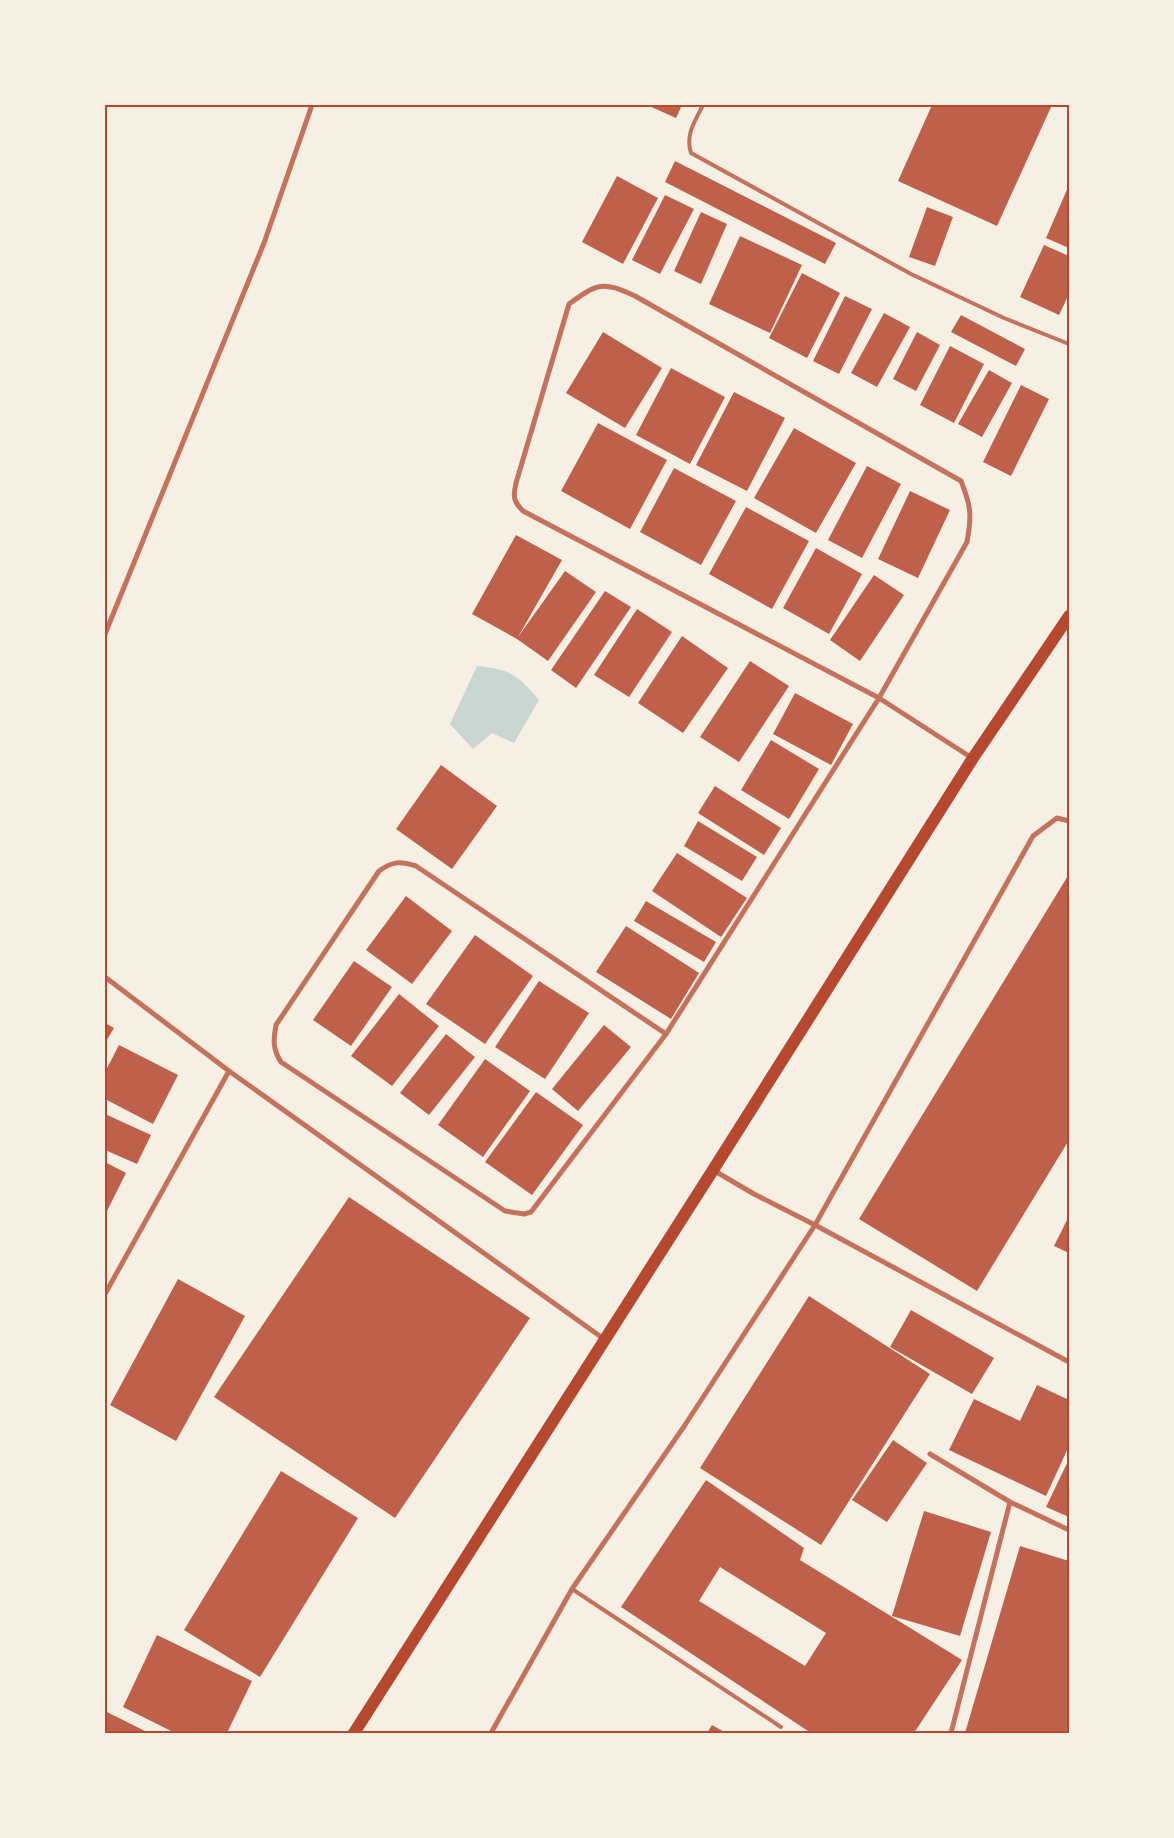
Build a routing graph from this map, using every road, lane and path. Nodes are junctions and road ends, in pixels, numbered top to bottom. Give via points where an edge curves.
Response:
1 (312, 105) edge
2 (703, 105) edge
3 (1069, 344) edge
4 (1069, 616) edge
5 (105, 634) edge
6 (879, 698) junction
7 (972, 758) junction
8 (1069, 821) edge
9 (105, 977) edge
10 (666, 1034) junction
11 (229, 1071) junction
12 (713, 1170) junction
13 (815, 1225) junction
14 (105, 1294) edge
15 (604, 1340) junction
16 (1069, 1362) edge
17 (930, 1454) dead end
18 (1010, 1502) junction
19 (1069, 1530) edge
20 (572, 1589) junction
21 (781, 1727) dead end
22 (354, 1733) edge
23 (491, 1733) edge
24 (952, 1733) edge

1 - 5 street via 264,243
2 - 3 lane via 689,134 691,153 911,274 1004,318
4 - 7 main road
6 - 6 street via 523,511 515,503 516,482 569,304 592,288 612,285 961,481 970,503 971,520 966,542
6 - 7 street
6 - 10 street
7 - 12 main road
8 - 13 street via 1057,818 1033,836
9 - 11 street
10 - 10 street via 531,1212 524,1214 505,1211 281,1062 275,1053 273,1038 276,1025 379,871 391,863 403,862 416,866
11 - 14 street
11 - 15 street
12 - 13 street
12 - 15 main road
13 - 16 street
13 - 20 street via 685,1425
15 - 22 main road
17 - 18 street
18 - 19 street
18 - 24 street
20 - 21 lane
20 - 23 street

